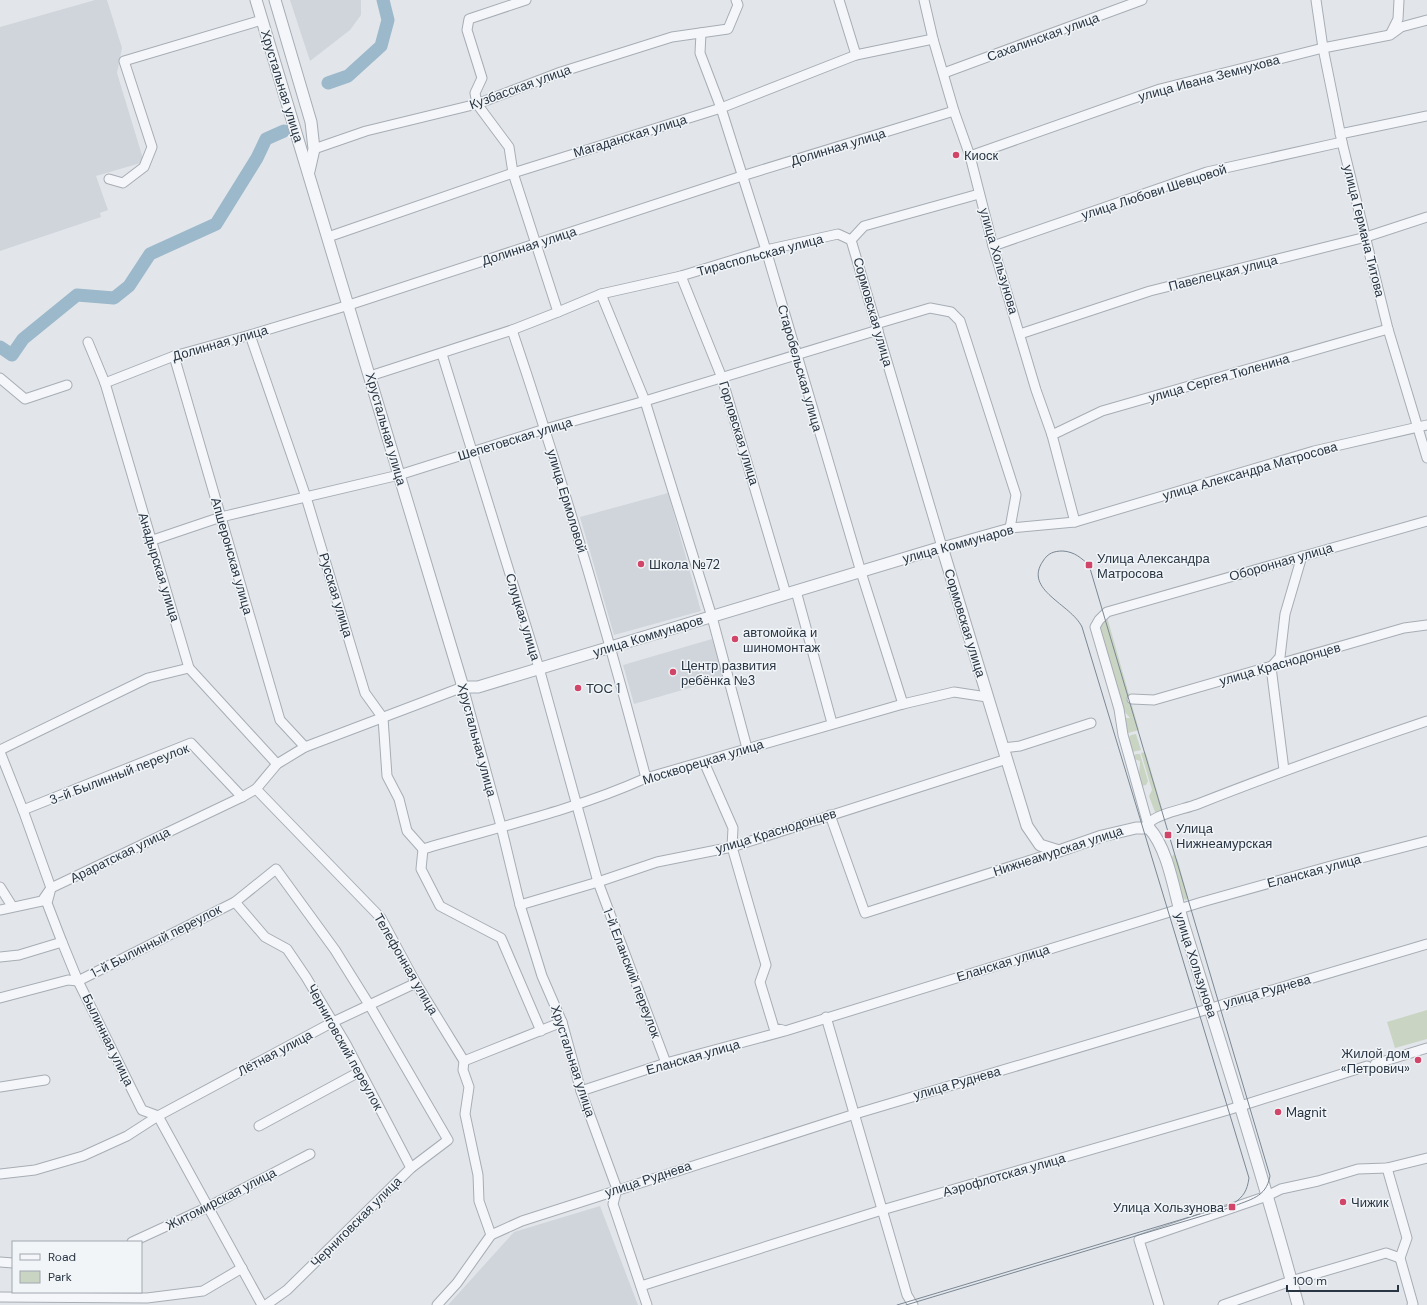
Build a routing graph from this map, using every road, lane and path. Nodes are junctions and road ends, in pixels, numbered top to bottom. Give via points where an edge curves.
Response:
1 (256, 0) edge
2 (275, 0) edge
3 (526, 0) edge
4 (736, 0) edge
5 (839, 0) edge
6 (924, 0) edge
7 (1142, 0) edge
8 (1316, 0) edge
9 (1399, 0) edge
10 (262, 20) junction
11 (1427, 20) edge
12 (701, 33) junction
13 (1390, 35) junction
14 (933, 39) junction
15 (1323, 48) junction
16 (856, 55) junction
17 (944, 74) junction
18 (477, 104) junction
19 (721, 108) junction
20 (954, 111) junction
21 (1427, 116) edge
22 (1341, 138) junction
23 (314, 149) junction
24 (970, 156) junction
25 (309, 171) junction
26 (513, 173) junction
27 (742, 176) junction
28 (109, 179) dead end
29 (979, 194) junction
30 (1427, 217) edge
31 (328, 237) junction
32 (1366, 237) junction
33 (851, 240) junction
34 (537, 244) junction
35 (993, 246) junction
36 (766, 250) junction
37 (681, 276) junction
38 (601, 294) junction
39 (349, 305) junction
40 (558, 312) junction
41 (877, 327) junction
42 (1388, 328) junction
43 (512, 330) junction
44 (1020, 334) junction
45 (250, 335) junction
46 (88, 342) dead end
47 (442, 354) junction
48 (796, 355) junction
49 (174, 356) junction
50 (370, 376) junction
51 (0, 378) edge
52 (722, 378) junction
53 (105, 383) junction
54 (67, 385) dead end
55 (645, 401) junction
56 (1427, 425) edge
57 (1418, 427) junction
58 (545, 429) junction
59 (1052, 435) junction
60 (473, 452) junction
61 (1427, 458) edge
62 (399, 475) junction
63 (306, 497) junction
64 (221, 517) junction
65 (1427, 521) edge
66 (1075, 522) junction
67 (1010, 528) junction
68 (150, 541) junction
69 (942, 547) junction
70 (1302, 556) junction
71 (861, 572) junction
72 (791, 593) junction
73 (712, 616) junction
74 (1427, 625) edge
75 (1095, 627) joint
76 (611, 647) junction
77 (1271, 667) junction
78 (189, 668) junction
79 (539, 668) junction
80 (463, 687) junction
81 (987, 697) junction
82 (1132, 700) dead end
83 (903, 704) junction
84 (383, 718) junction
85 (1427, 721) edge
86 (832, 723) junction
87 (1091, 723) dead end
88 (304, 747) junction
89 (747, 748) junction
90 (1003, 748) junction
91 (0, 751) edge
92 (1007, 759) junction
93 (704, 762) junction
94 (277, 764) junction
95 (1284, 770) junction
96 (646, 778) junction
97 (256, 789) junction
98 (242, 797) junction
99 (576, 805) junction
100 (23, 810) junction
101 (830, 815) junction
102 (501, 826) junction
103 (1149, 828) junction
104 (1427, 842) edge
105 (732, 847) junction
106 (423, 849) junction
107 (1059, 851) junction
108 (598, 882) junction
109 (0, 887) edge
110 (52, 888) junction
111 (235, 902) junction
112 (520, 905) junction
113 (12, 906) junction
114 (1178, 909) junction
115 (0, 910) edge
116 (62, 942) junction
117 (1427, 944) edge
118 (0, 957) edge
119 (78, 980) junction
120 (416, 983) junction
121 (0, 998) edge
122 (370, 1006) junction
123 (1210, 1008) junction
124 (826, 1017) junction
125 (333, 1022) junction
126 (562, 1022) junction
127 (541, 1031) junction
128 (785, 1031) junction
129 (1427, 1048) edge
130 (464, 1061) junction
131 (666, 1063) junction
132 (359, 1072) junction
133 (44, 1080) dead end
134 (0, 1087) edge
135 (581, 1091) junction
136 (1240, 1106) junction
137 (855, 1114) junction
138 (158, 1116) junction
139 (259, 1126) dead end
140 (310, 1154) dead end
141 (1427, 1158) edge
142 (411, 1168) junction
143 (1387, 1168) junction
144 (0, 1174) edge
145 (616, 1189) junction
146 (1267, 1196) junction
147 (208, 1207) junction
148 (882, 1210) junction
149 (491, 1235) junction
150 (134, 1241) edge
151 (1400, 1258) junction
152 (0, 1262) edge
153 (12, 1262) edge
154 (242, 1268) junction
155 (1291, 1281) junction
156 (640, 1286) junction
157 (0, 1297) edge
158 (262, 1305) edge
159 (266, 1305) edge
160 (437, 1305) edge
161 (646, 1305) edge
162 (913, 1305) edge
163 (1158, 1305) edge
164 (1223, 1305) edge
165 (1298, 1305) edge
166 (1412, 1305) edge

1 - 10 street, Хрустальная улица
2 - 23 street, Хрустальная улица via 311,122
3 - 18 street via 469,19 467,30 482,78 475,93
4 - 12 street, Кузбасская улица via 738,5 728,29
5 - 16 street
6 - 14 street, улица Хользунова
7 - 17 street, Сахалинская улица
8 - 15 street, улица Германа Титова
9 - 13 street via 1398,19
10 - 25 street, Хрустальная улица
10 - 28 street via 124,61 152,147 144,167 123,184
11 - 13 street, улица Ивана Земнухова via 1401,27
12 - 18 street, Кузбасская улица via 672,37 561,72
12 - 19 street, Старобельская улица via 700,52
13 - 15 street, улица Ивана Земнухова
14 - 16 street, Магаданская улица
14 - 17 street, улица Хользунова
15 - 22 street, улица Германа Титова
15 - 24 street, улица Ивана Земнухова via 1160,89
16 - 19 street, Магаданская улица
17 - 20 street, улица Хользунова
18 - 23 street, Кузбасская улица via 366,131
18 - 26 street via 509,147
19 - 26 street, Магаданская улица
19 - 27 street, Старобельская улица
20 - 24 street, улица Хользунова
20 - 27 street, Долинная улица
21 - 22 street, улица Любови Шевцовой
22 - 32 street, улица Германа Титова
22 - 35 street, улица Любови Шевцовой via 1207,172
23 - 25 street, Хрустальная улица
24 - 29 street, улица Хользунова
25 - 31 street, Хрустальная улица
26 - 31 street, Магаданская улица
26 - 34 street
27 - 34 street, Долинная улица
27 - 36 street, Старобельская улица
29 - 33 street via 864,226
29 - 35 street, улица Хользунова
30 - 32 street, Павелецкая улица
31 - 39 street, Хрустальная улица
32 - 42 street, улица Германа Титова
32 - 44 street, Павелецкая улица via 1150,291
33 - 36 street, Тираспольская улица via 838,234
33 - 41 street, Сормовская улица
34 - 39 street, Долинная улица
34 - 40 street
35 - 44 street, улица Хользунова
36 - 37 street, Тираспольская улица
36 - 48 street, Старобельская улица
37 - 38 street, Тираспольская улица
37 - 52 street, Горловская улица
38 - 40 street, Тираспольская улица
38 - 55 street
39 - 45 street, Долинная улица
39 - 50 street, Хрустальная улица
40 - 43 street
41 - 48 street, Шепетовская улица
41 - 67 street, Шепетовская улица via 930,308 951,312 960,321 1016,495
41 - 69 street, Сормовская улица
42 - 57 street, улица Германа Титова
42 - 59 street, улица Сергея Тюленина via 1102,411
43 - 47 street
43 - 58 street, улица Ермоловой
44 - 59 street, улица Хользунова
45 - 49 street, Долинная улица
45 - 63 street, Русская улица
46 - 53 street, Анадырская улица
47 - 50 street
47 - 60 street, Слуцкая улица
48 - 52 street, Шепетовская улица
48 - 71 street, Старобельская улица
49 - 53 street, Долинная улица
49 - 64 street, Апшеронская улица
50 - 62 street, Хрустальная улица
51 - 54 street via 25,398
52 - 55 street, Шепетовская улица
52 - 72 street, Горловская улица
53 - 68 street, Анадырская улица
55 - 58 street, Шепетовская улица
55 - 73 street
56 - 57 street, улица Александра Матросова
57 - 61 street, улица Германа Титова
57 - 66 street, улица Александра Матросова via 1314,451
58 - 60 street, Шепетовская улица
58 - 76 street, улица Ермоловой
59 - 66 street, улица Хользунова
60 - 62 street, Шепетовская улица
60 - 79 street, Слуцкая улица
62 - 63 street, Шепетовская улица
62 - 80 street, Хрустальная улица
63 - 64 street, Шепетовская улица
63 - 84 street, Русская улица via 365,693
64 - 68 street, Шепетовская улица
64 - 88 street, Апшеронская улица via 280,720
65 - 70 street, Оборонная улица
66 - 67 street, улица Коммунаров
67 - 69 street, улица Коммунаров
68 - 78 street, Анадырская улица
69 - 71 street, улица Коммунаров
69 - 81 street, Сормовская улица
70 - 75 street, Оборонная улица via 1107,612 1098,620
70 - 77 street via 1285,614 1280,657
71 - 72 street, улица Коммунаров
71 - 83 street, Старобельская улица
72 - 73 street, улица Коммунаров
72 - 86 street, Горловская улица
73 - 76 street, улица Коммунаров
73 - 89 street
74 - 77 street, улица Краснодонцев via 1404,628
75 - 103 street, улица Хользунова
76 - 79 street, улица Коммунаров
76 - 96 street, улица Ермоловой
77 - 82 street, улица Краснодонцев via 1154,700
77 - 95 street
78 - 91 street via 148,678
78 - 94 street, Анадырская улица
79 - 80 street, улица Коммунаров via 478,687
79 - 99 street, Слуцкая улица
80 - 84 street, улица Коммунаров
80 - 102 street, Хрустальная улица
81 - 83 street, Москворецкая улица via 954,692
81 - 90 street, Сормовская улица
83 - 86 street, Москворецкая улица
84 - 88 street, улица Коммунаров
84 - 106 street via 387,776 399,799 407,831
85 - 95 street
86 - 89 street, Москворецкая улица
87 - 90 street via 1020,746
88 - 94 street, улица Коммунаров
89 - 93 street, Москворецкая улица
90 - 92 street, Сормовская улица
91 - 100 street
92 - 101 street, улица Краснодонцев
92 - 107 street, Сормовская улица via 1027,826 1040,845
93 - 96 street, Москворецкая улица
93 - 105 street via 733,828
94 - 97 street, улица Коммунаров
95 - 103 street via 1157,818 1150,822
96 - 99 street, Москворецкая улица via 613,793
97 - 98 street, улица Коммунаров
97 - 120 street, Телефонная улица via 381,918
98 - 100 street, 3-й Былинный переулок via 191,744
98 - 110 street, Араратская улица
99 - 102 street, Москворецкая улица
99 - 108 street, Слуцкая улица
100 - 110 street
101 - 105 street, улица Краснодонцев
101 - 107 street, Нижнеамурская улица via 865,913
102 - 106 street, Москворецкая улица
102 - 112 street, Хрустальная улица
103 - 107 street, Нижнеамурская улица via 1109,834
103 - 114 street, улица Хользунова via 1156,835 1160,846
104 - 114 street, Еланская улица
105 - 108 street, улица Краснодонцев via 657,862
105 - 128 street via 766,965 760,982 774,1028
106 - 127 street via 421,869 440,906 501,938
108 - 112 street, улица Краснодонцев
108 - 131 street, 1-й Еланский переулок
109 - 113 street
110 - 113 street, Араратская улица via 42,901
110 - 116 street, Былинная улица via 47,903
111 - 119 street, 1-й Былинный переулок
111 - 122 street, 1-й Былинный переулок via 276,868 335,950
111 - 125 street, Черниговский переулок via 265,937 287,949
112 - 126 street, Хрустальная улица via 542,976
113 - 115 street, Араратская улица
114 - 123 street, улица Хользунова
114 - 124 street, Еланская улица
116 - 118 street via 19,955
116 - 119 street, Былинная улица
117 - 123 street, улица Руднева
119 - 121 street, 1-й Былинный переулок via 68,980
119 - 138 street, Былинная улица via 142,1110
120 - 122 street, Лётная улица
120 - 130 street, Телефонная улица
122 - 125 street, Лётная улица
122 - 142 street, Черниговская улица via 448,1140
123 - 136 street, улица Хользунова
123 - 137 street, улица Руднева
124 - 128 street, Еланская улица
124 - 137 street
125 - 132 street, Черниговский переулок
125 - 138 street, Лётная улица
126 - 127 street
126 - 135 street, Хрустальная улица
127 - 130 street
128 - 131 street, Еланская улица
129 - 136 street, Аэрофлотская улица
130 - 149 street, Телефонная улица via 463,1070 469,1086 465,1114 478,1175 479,1201
131 - 135 street, Еланская улица
132 - 139 street
132 - 142 street, Черниговский переулок
133 - 134 street
135 - 145 street, Хрустальная улица
136 - 146 street, улица Хользунова
136 - 148 street, Аэрофлотская улица
137 - 145 street, улица Руднева
137 - 148 street
138 - 144 street, Лётная улица via 127,1136 83,1156 35,1170
138 - 147 street
140 - 147 street, Житомирская улица
141 - 143 street
142 - 159 street, Черниговская улица via 287,1290
143 - 146 street via 1358,1169 1281,1189
143 - 151 street via 1407,1238
145 - 149 street, улица Руднева via 522,1221
145 - 156 street, Хрустальная улица via 613,1204
146 - 155 street, улица Хользунова
146 - 163 street via 1139,1240
147 - 150 street, Житомирская улица
147 - 154 street
148 - 156 street, Аэрофлотская улица
148 - 162 street via 907,1294
149 - 160 street via 457,1283
151 - 155 street via 1386,1253
151 - 166 street
152 - 153 street
154 - 157 street via 203,1291 147,1298
154 - 158 street
155 - 164 street
155 - 165 street, улица Хользунова
156 - 161 street, Хрустальная улица

